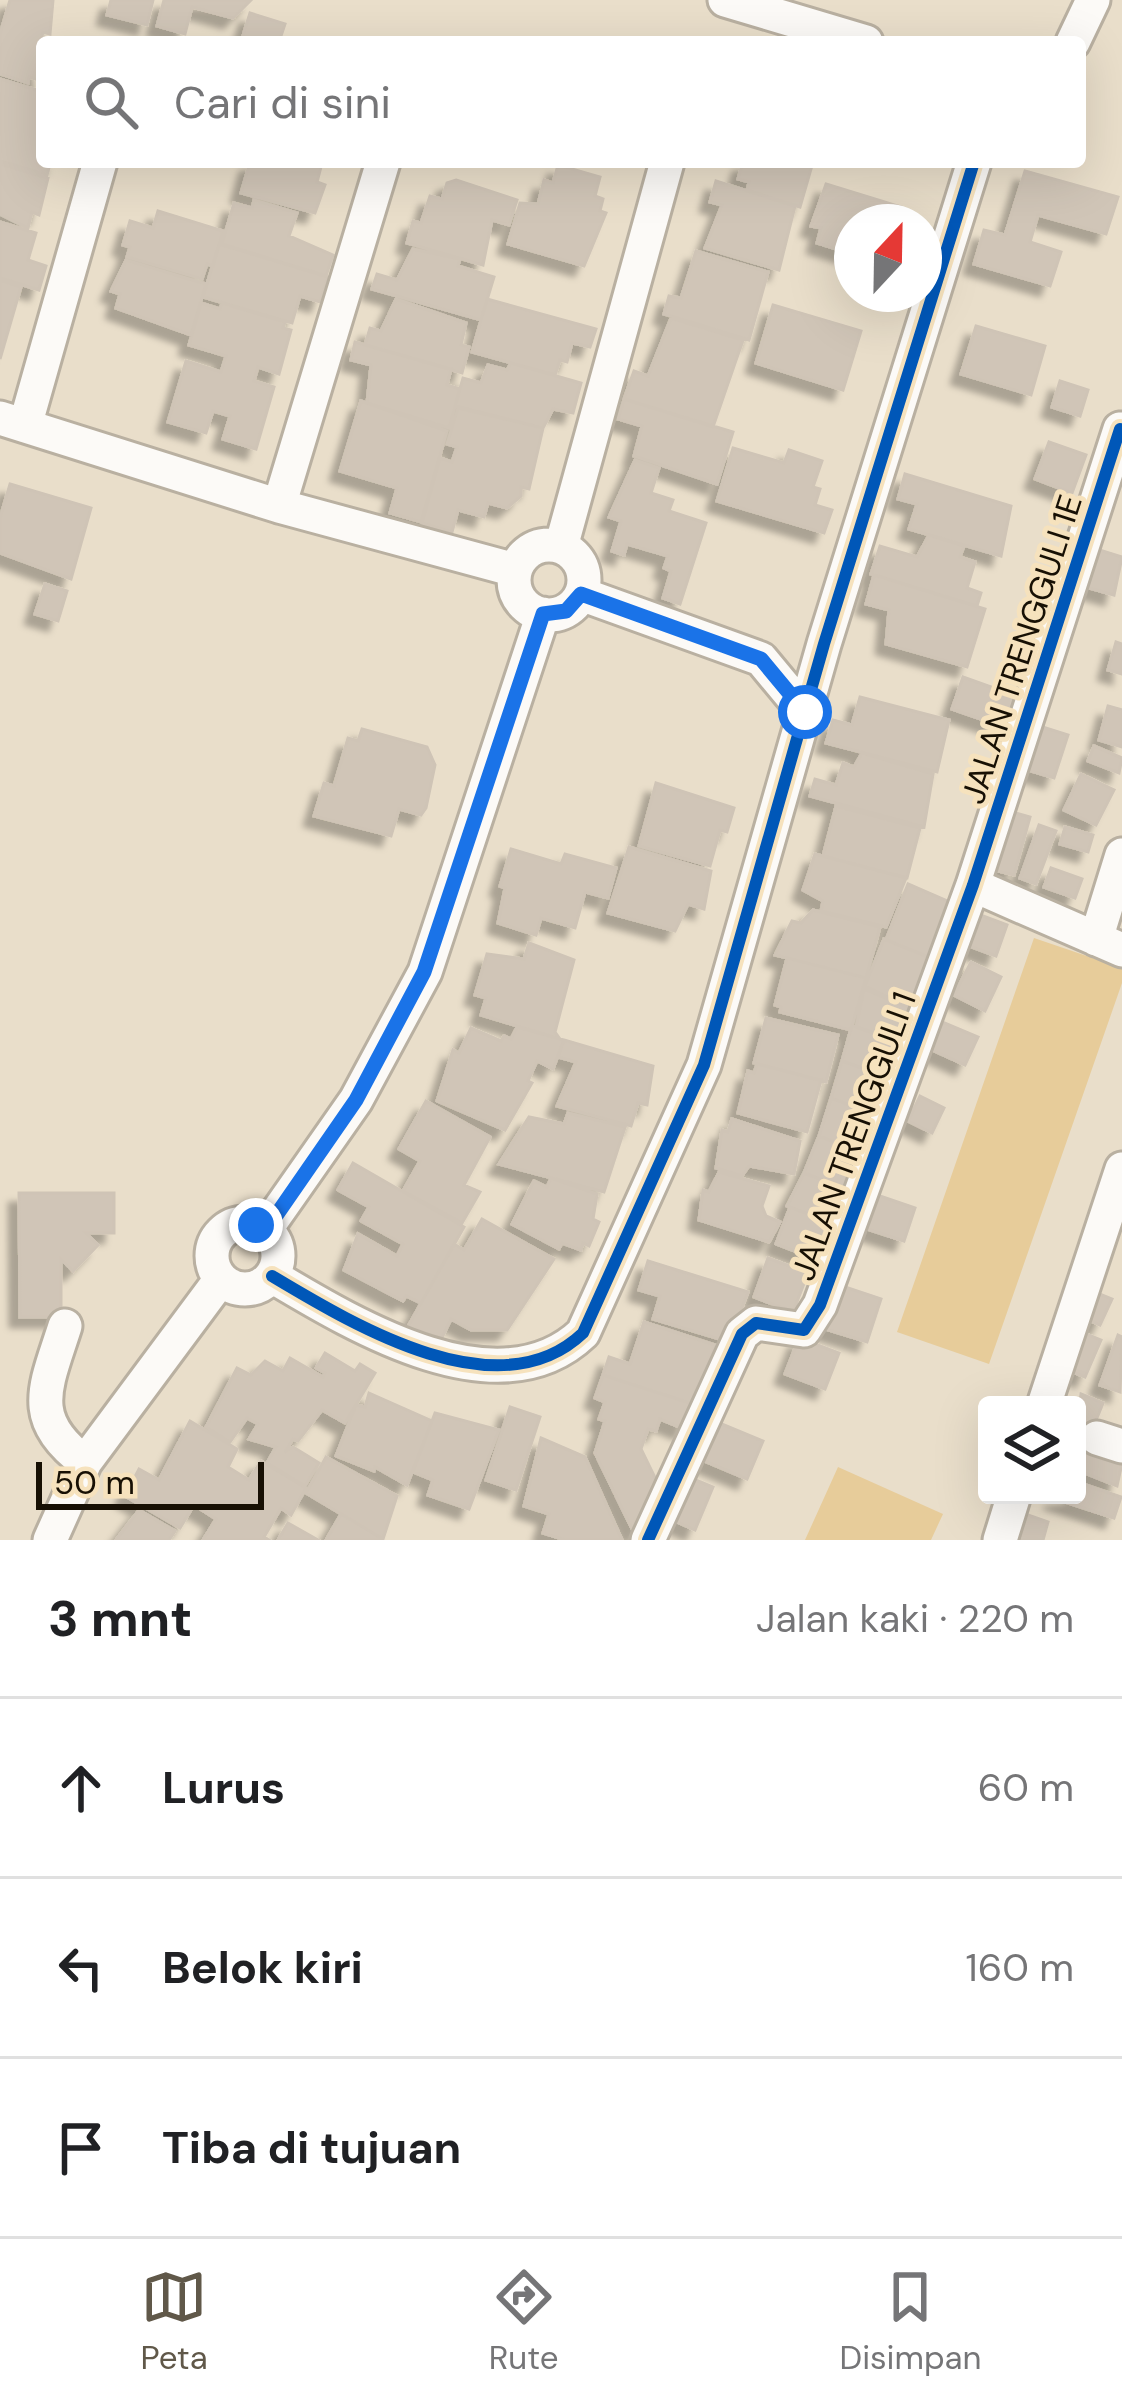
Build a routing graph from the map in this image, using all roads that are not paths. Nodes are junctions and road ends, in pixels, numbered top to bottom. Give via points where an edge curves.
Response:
1 (725, 0) edge
2 (1093, 0) edge
3 (827, 15) edge
4 (857, 36) edge
5 (1076, 36) edge
6 (98, 168) edge
7 (381, 168) edge
8 (665, 168) edge
9 (972, 168) edge
10 (12, 422) edge
11 (1120, 429) edge
12 (279, 506) junction
13 (561, 547) junction
14 (515, 570) junction
15 (581, 594) junction
16 (543, 614) junction
17 (824, 644) junction
18 (761, 659) junction
19 (805, 712) junction
20 (1122, 855) edge
21 (973, 885) junction
22 (1109, 945) edge
23 (1120, 1181) edge
24 (266, 1230) junction
25 (272, 1276) junction
26 (221, 1279) junction
27 (65, 1326) dead end
28 (1047, 1396) edge
29 (85, 1462) junction
30 (1011, 1504) edge
31 (50, 1540) edge
32 (648, 1540) edge
33 (1000, 1540) edge

1 - 3 street
2 - 5 street
3 - 4 street
6 - 10 street
7 - 12 street
8 - 13 street
9 - 17 street
10 - 12 street
11 - 21 street, JALAN TRENGGULI 1E
12 - 14 street
13 - 14 street via 528,552
13 - 15 street via 579,561
14 - 16 street via 516,593
15 - 16 street via 566,611
15 - 18 street
16 - 24 street via 424,972 356,1100
17 - 18 street
17 - 19 street
18 - 19 street
19 - 25 street via 704,1065 583,1333 560,1356 534,1365 475,1363 363,1324
20 - 22 street
21 - 22 street
21 - 32 street, JALAN TRENGGULI 1 via 820,1305 804,1330 757,1323 742,1334
23 - 28 street
24 - 25 street via 277,1247
24 - 26 street via 236,1224 218,1237 212,1259
25 - 26 street via 253,1288
26 - 29 street
27 - 29 street via 43,1405 47,1426
29 - 31 street
30 - 33 street

